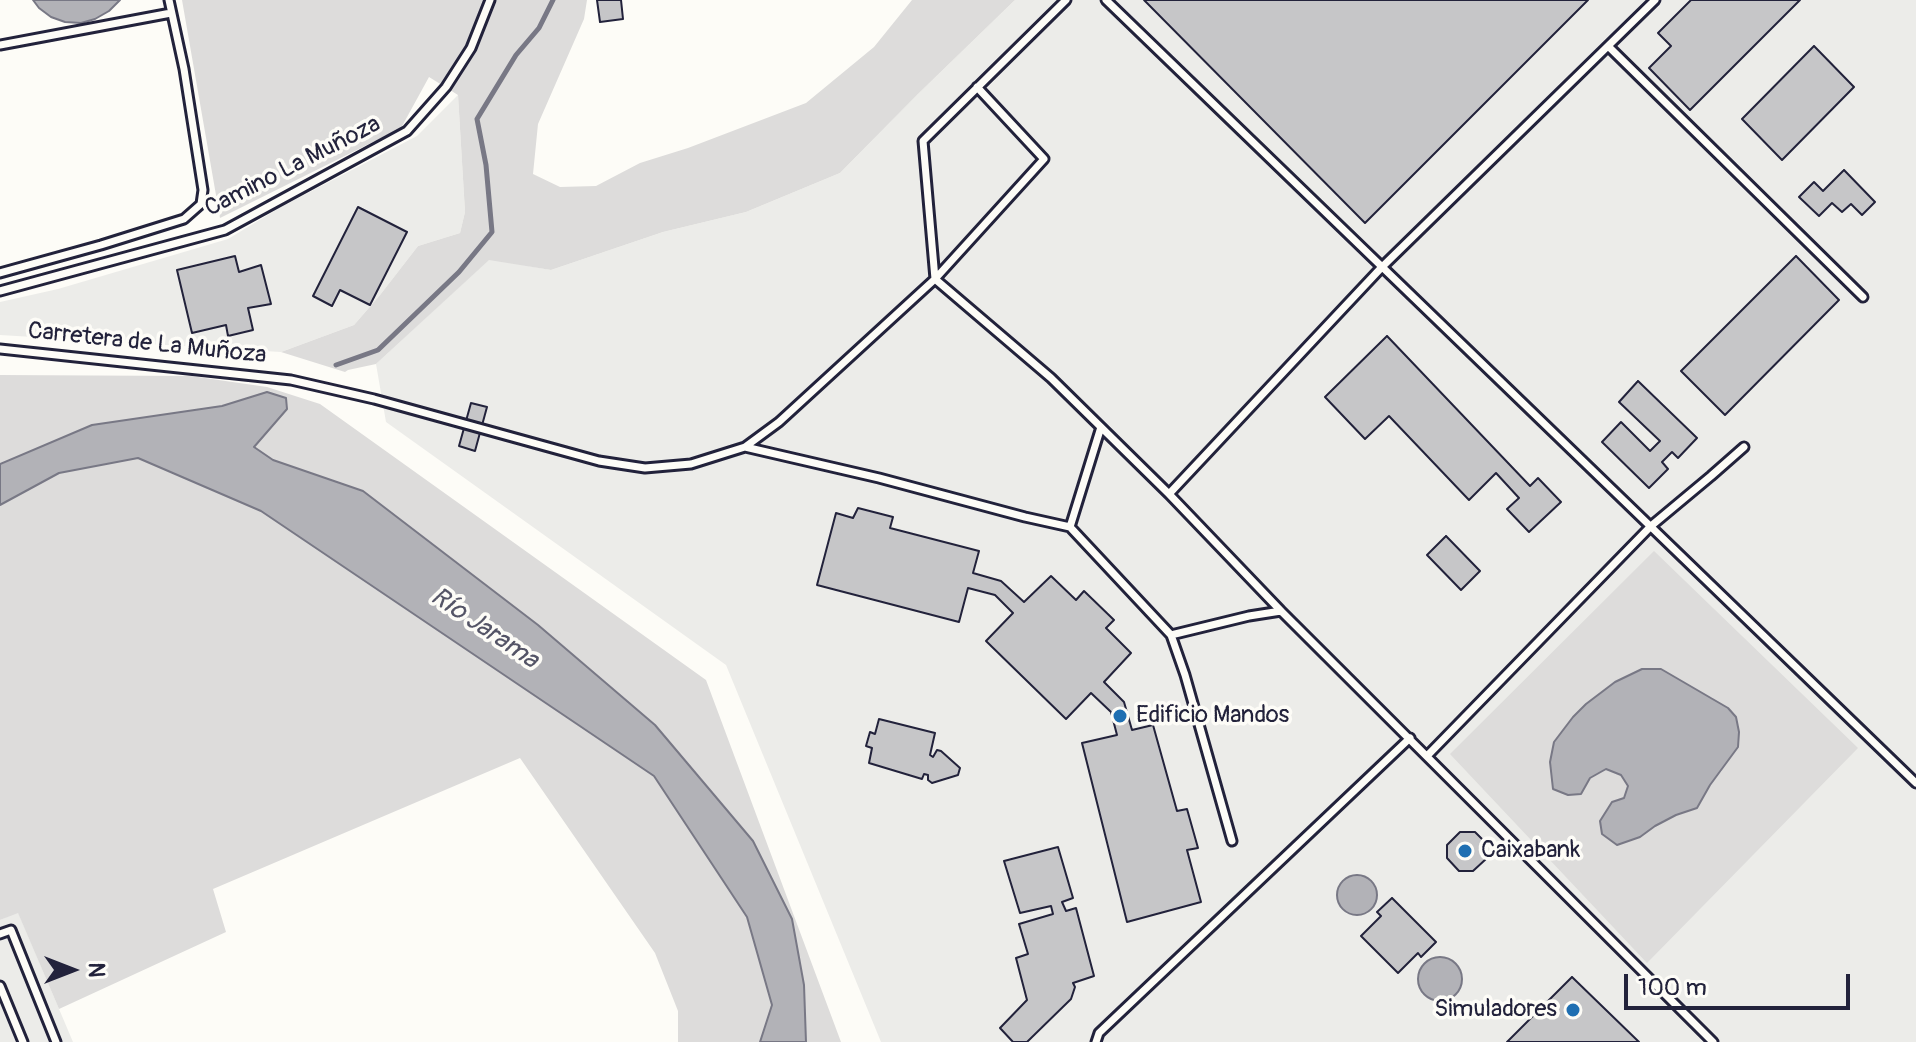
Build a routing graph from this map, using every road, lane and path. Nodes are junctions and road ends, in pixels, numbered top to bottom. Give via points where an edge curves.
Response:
1 (169, 0) edge
2 (490, 0) edge
3 (1066, 0) edge
4 (1106, 0) edge
5 (1655, 0) edge
6 (171, 13) junction
7 (0, 45) edge
8 (1608, 46) junction
9 (977, 87) junction
10 (1381, 268) junction
11 (0, 273) edge
12 (935, 279) junction
13 (0, 291) edge
14 (1863, 297) dead end
15 (0, 349) edge
16 (1101, 427) junction
17 (745, 447) junction
18 (1744, 447) dead end
19 (1169, 494) junction
20 (1651, 526) junction
21 (1070, 527) junction
22 (1281, 611) junction
23 (1171, 635) junction
24 (1410, 738) junction
25 (1427, 756) junction
26 (1916, 783) edge
27 (1232, 841) dead end
28 (0, 934) edge
29 (0, 986) edge
30 (23, 1042) edge
31 (56, 1042) edge
32 (1096, 1042) edge
33 (1713, 1042) edge

1 - 6 lane
2 - 13 lane, Camino La Muñoza via 471,48 446,87 407,131 225,230
3 - 9 lane
4 - 10 lane
5 - 8 lane
6 - 7 lane
6 - 11 lane via 184,69 201,204 184,219
8 - 10 lane
8 - 14 lane
9 - 12 lane via 923,141
9 - 12 lane via 1044,159
10 - 19 lane
10 - 20 lane
12 - 16 lane
12 - 17 lane
15 - 17 lane, Carretera de La Muñoza via 291,380 599,461 645,468 691,464
16 - 19 lane
16 - 21 lane
17 - 21 lane
18 - 20 lane
19 - 22 lane
20 - 25 lane
20 - 26 lane
21 - 23 lane
22 - 23 lane
22 - 24 lane
23 - 27 lane
24 - 25 lane
24 - 32 lane via 1099,1033
25 - 33 lane
28 - 31 lane via 11,930
29 - 30 lane

